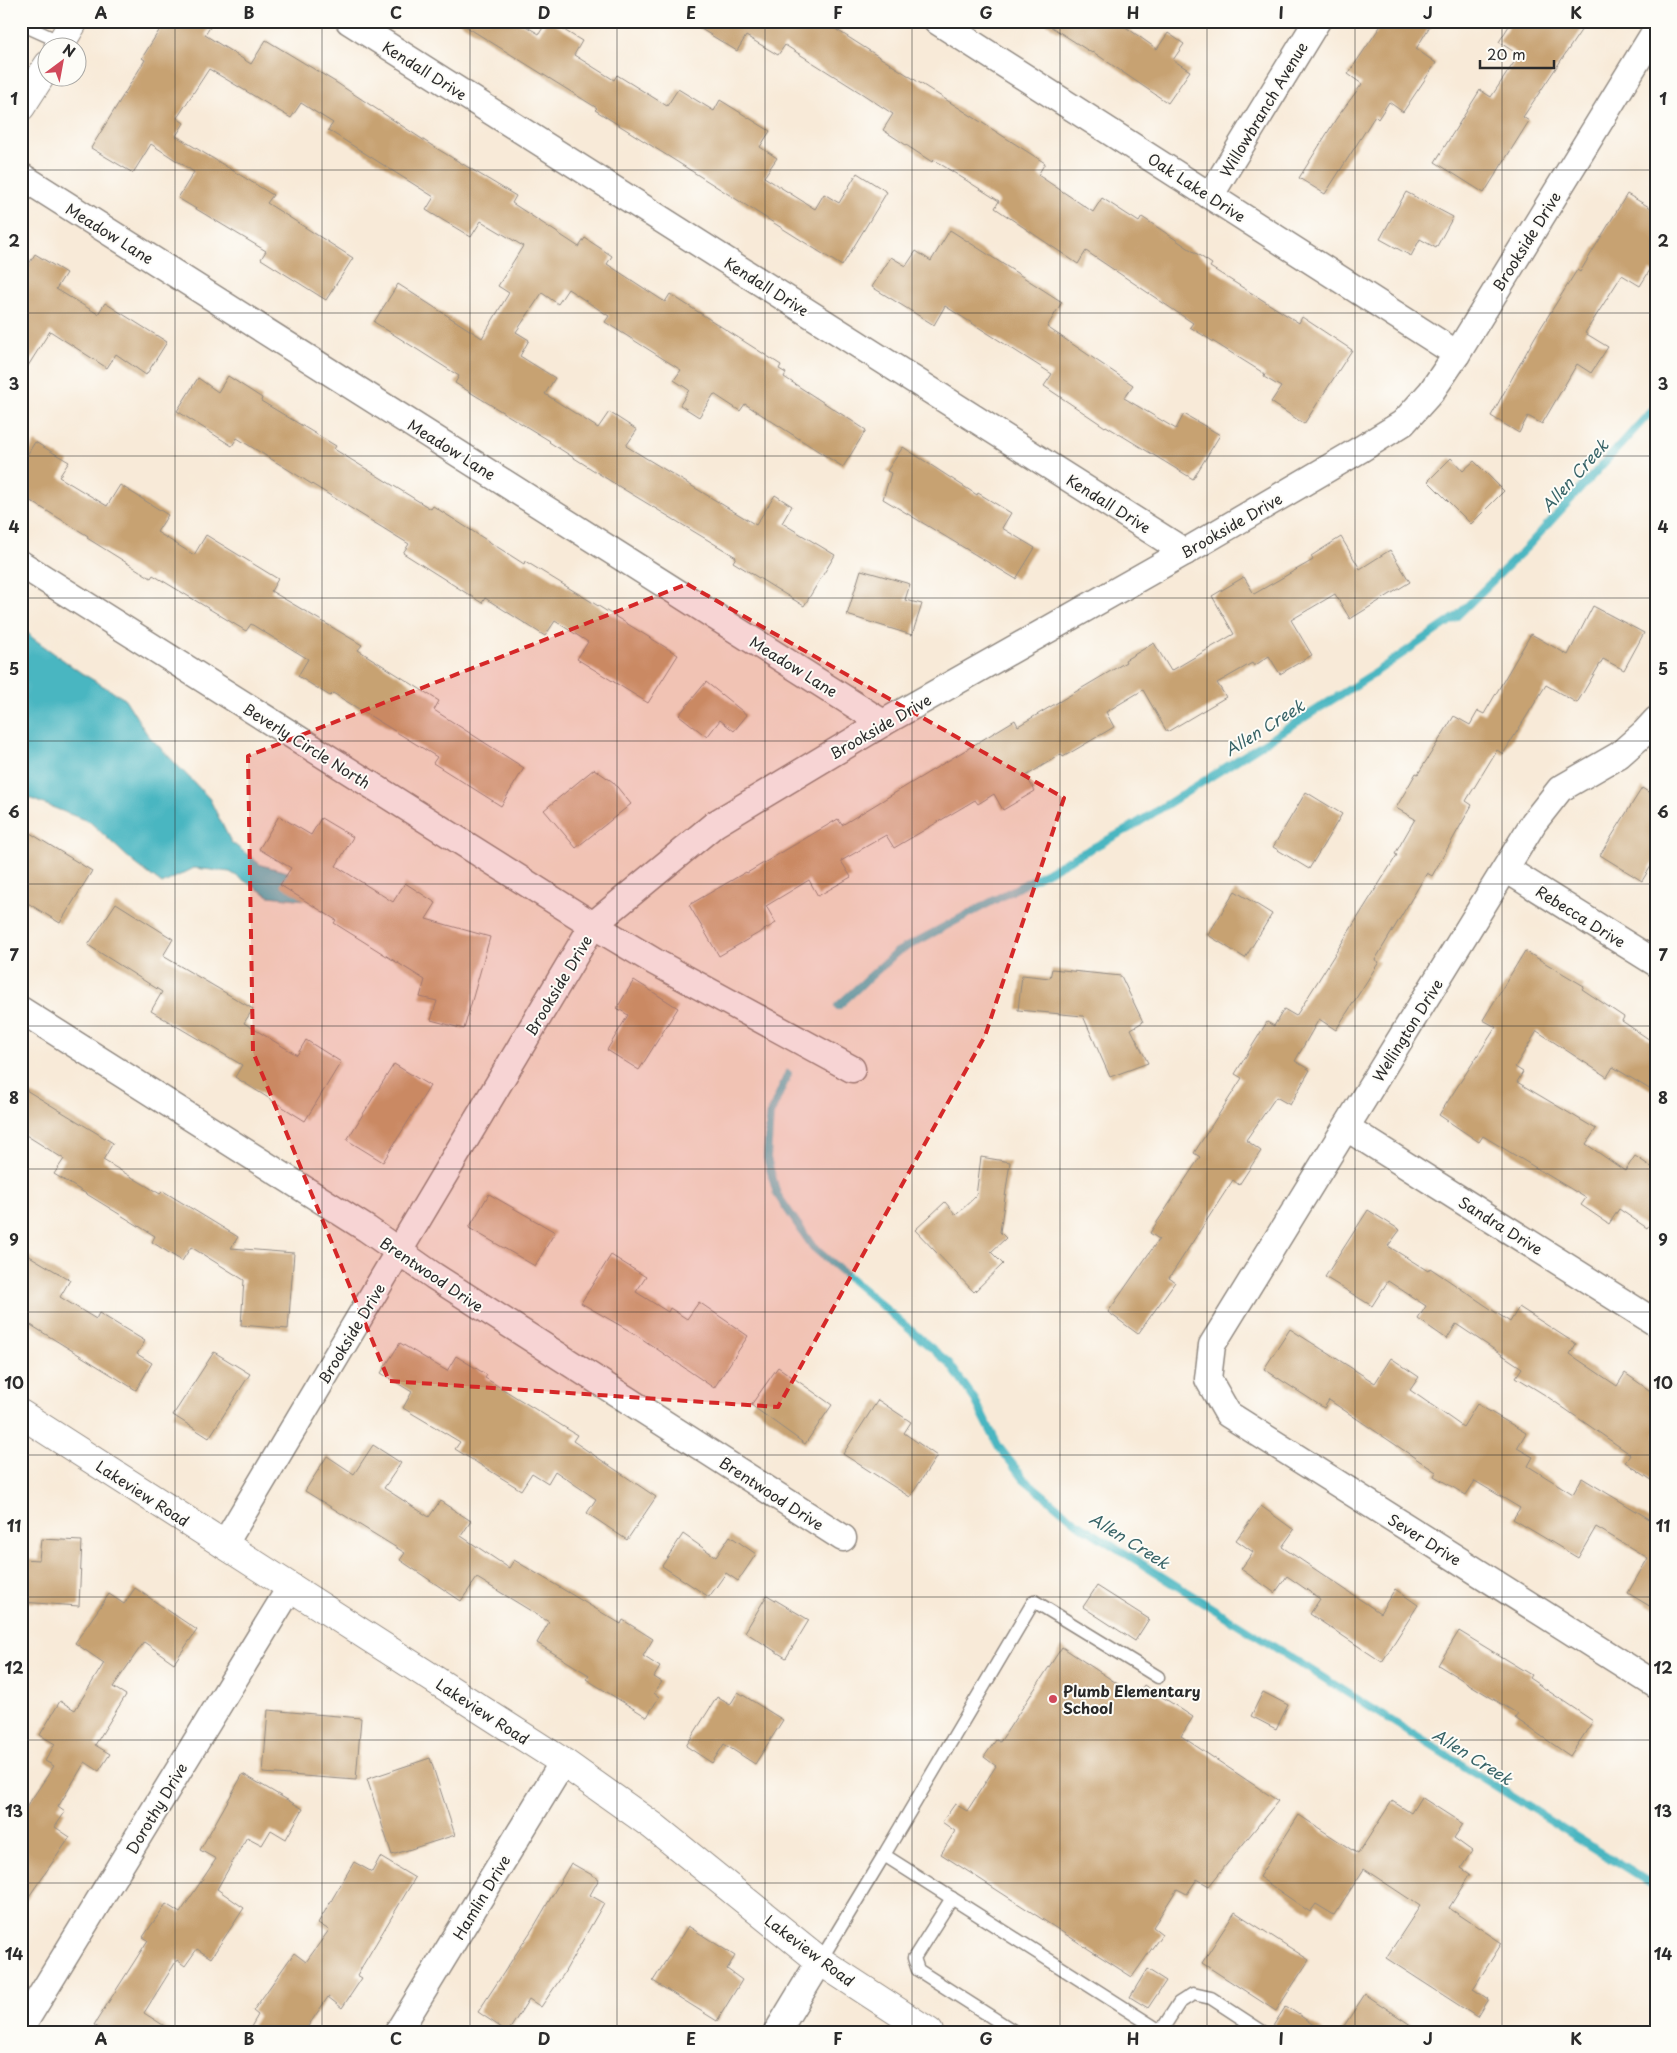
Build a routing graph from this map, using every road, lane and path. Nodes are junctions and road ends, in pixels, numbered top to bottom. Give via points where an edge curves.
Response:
1 (349, 21) edge
2 (1317, 21) edge
3 (21, 24) edge
4 (948, 24) edge
5 (1656, 30) edge
6 (48, 38) edge
7 (38, 80) edge
8 (21, 107) edge
9 (21, 176) edge
10 (1210, 196) junction
11 (1457, 354) junction
12 (1185, 552) junction
13 (21, 564) edge
14 (1656, 720) edge
15 (883, 722) junction
16 (1506, 869) junction
17 (593, 925) junction
18 (1656, 963) edge
19 (21, 1010) edge
20 (852, 1069) dead end
21 (1347, 1128) junction
22 (399, 1252) junction
23 (1656, 1323) edge
24 (1208, 1379) joint
25 (21, 1414) edge
26 (843, 1538) dead end
27 (224, 1545) junction
28 (290, 1588) junction
29 (1158, 1677) dead end
30 (1656, 1685) edge
31 (563, 1762) junction
32 (884, 1855) junction
33 (952, 1898) junction
34 (820, 1961) junction
35 (21, 2028) edge
36 (1162, 2031) edge
37 (398, 2032) edge
38 (777, 2032) edge
39 (929, 2032) edge
40 (1015, 2032) edge
41 (1263, 2032) edge

1 - 12 street, Kendall Drive
2 - 10 street, Willowbranch Avenue
3 - 6 lane
4 - 10 street, Oak Lake Drive
5 - 11 street, Brookside Drive
7 - 8 street
9 - 15 street, Meadow Lane
10 - 11 street, Oak Lake Drive
11 - 12 street, Brookside Drive via 1431,392 1403,423
12 - 15 street, Brookside Drive
13 - 17 street, Beverly Circle North
14 - 16 street, Wellington Drive via 1619,755 1560,789 1534,822
15 - 17 street, Brookside Drive via 715,824
16 - 18 street, Rebecca Drive
16 - 21 street, Wellington Drive
17 - 20 street, Beverly Circle North
17 - 22 street, Brookside Drive
19 - 22 street, Brentwood Drive
21 - 23 street, Sandra Drive
21 - 24 street, Wellington Drive via 1212,1344
22 - 26 street, Brentwood Drive
22 - 27 street, Brookside Drive
24 - 30 street, Sever Drive via 1228,1414
25 - 27 street, Lakeview Road
27 - 28 street, Lakeview Road
28 - 31 street, Lakeview Road
28 - 35 street, Dorothy Drive
29 - 32 lane via 1034,1601
31 - 34 street, Lakeview Road via 653,1826
31 - 37 street, Hamlin Drive
32 - 33 lane
32 - 34 lane
33 - 36 lane
33 - 40 lane via 914,1958 918,1970
34 - 38 street
34 - 39 street, Lakeview Road
36 - 41 lane via 1179,2003 1192,1994 1211,1998

